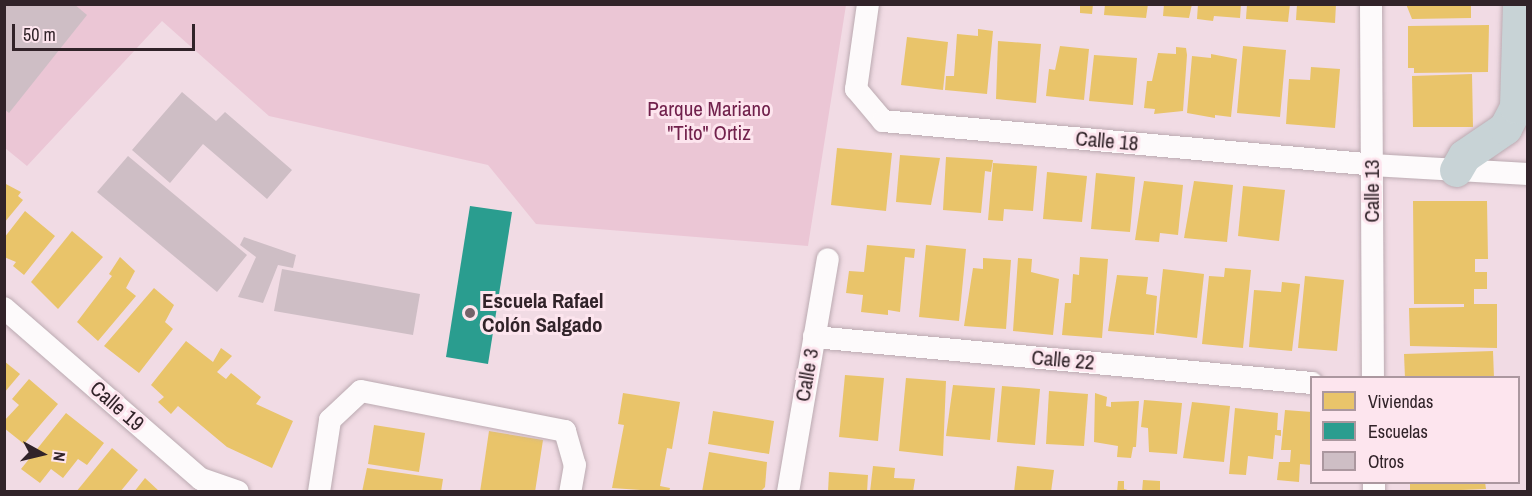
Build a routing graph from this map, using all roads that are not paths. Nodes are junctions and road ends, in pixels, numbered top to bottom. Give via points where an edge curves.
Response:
1 (868, 4) edge
2 (1371, 4) edge
3 (1520, 4) edge
4 (1372, 165) junction
5 (1456, 170) junction
6 (1527, 174) edge
7 (828, 260) dead end
8 (4, 308) edge
9 (814, 337) junction
10 (1373, 376) edge
11 (1310, 382) edge
12 (238, 492) edge
13 (319, 492) edge
14 (570, 492) edge
15 (788, 492) edge

1 - 4 street, Calle 18 via 856,89 883,121
2 - 4 street, Calle 13
3 - 5 highway via 1516,107 1505,128 1464,156
4 - 5 street, Calle 18
4 - 10 street, Calle 13
5 - 6 street, Calle 18
7 - 9 street, Calle 3
8 - 12 street, Calle 19 via 201,479
9 - 11 street, Calle 22
9 - 15 street, Calle 3
13 - 14 street via 330,420 362,391 565,431 575,465

